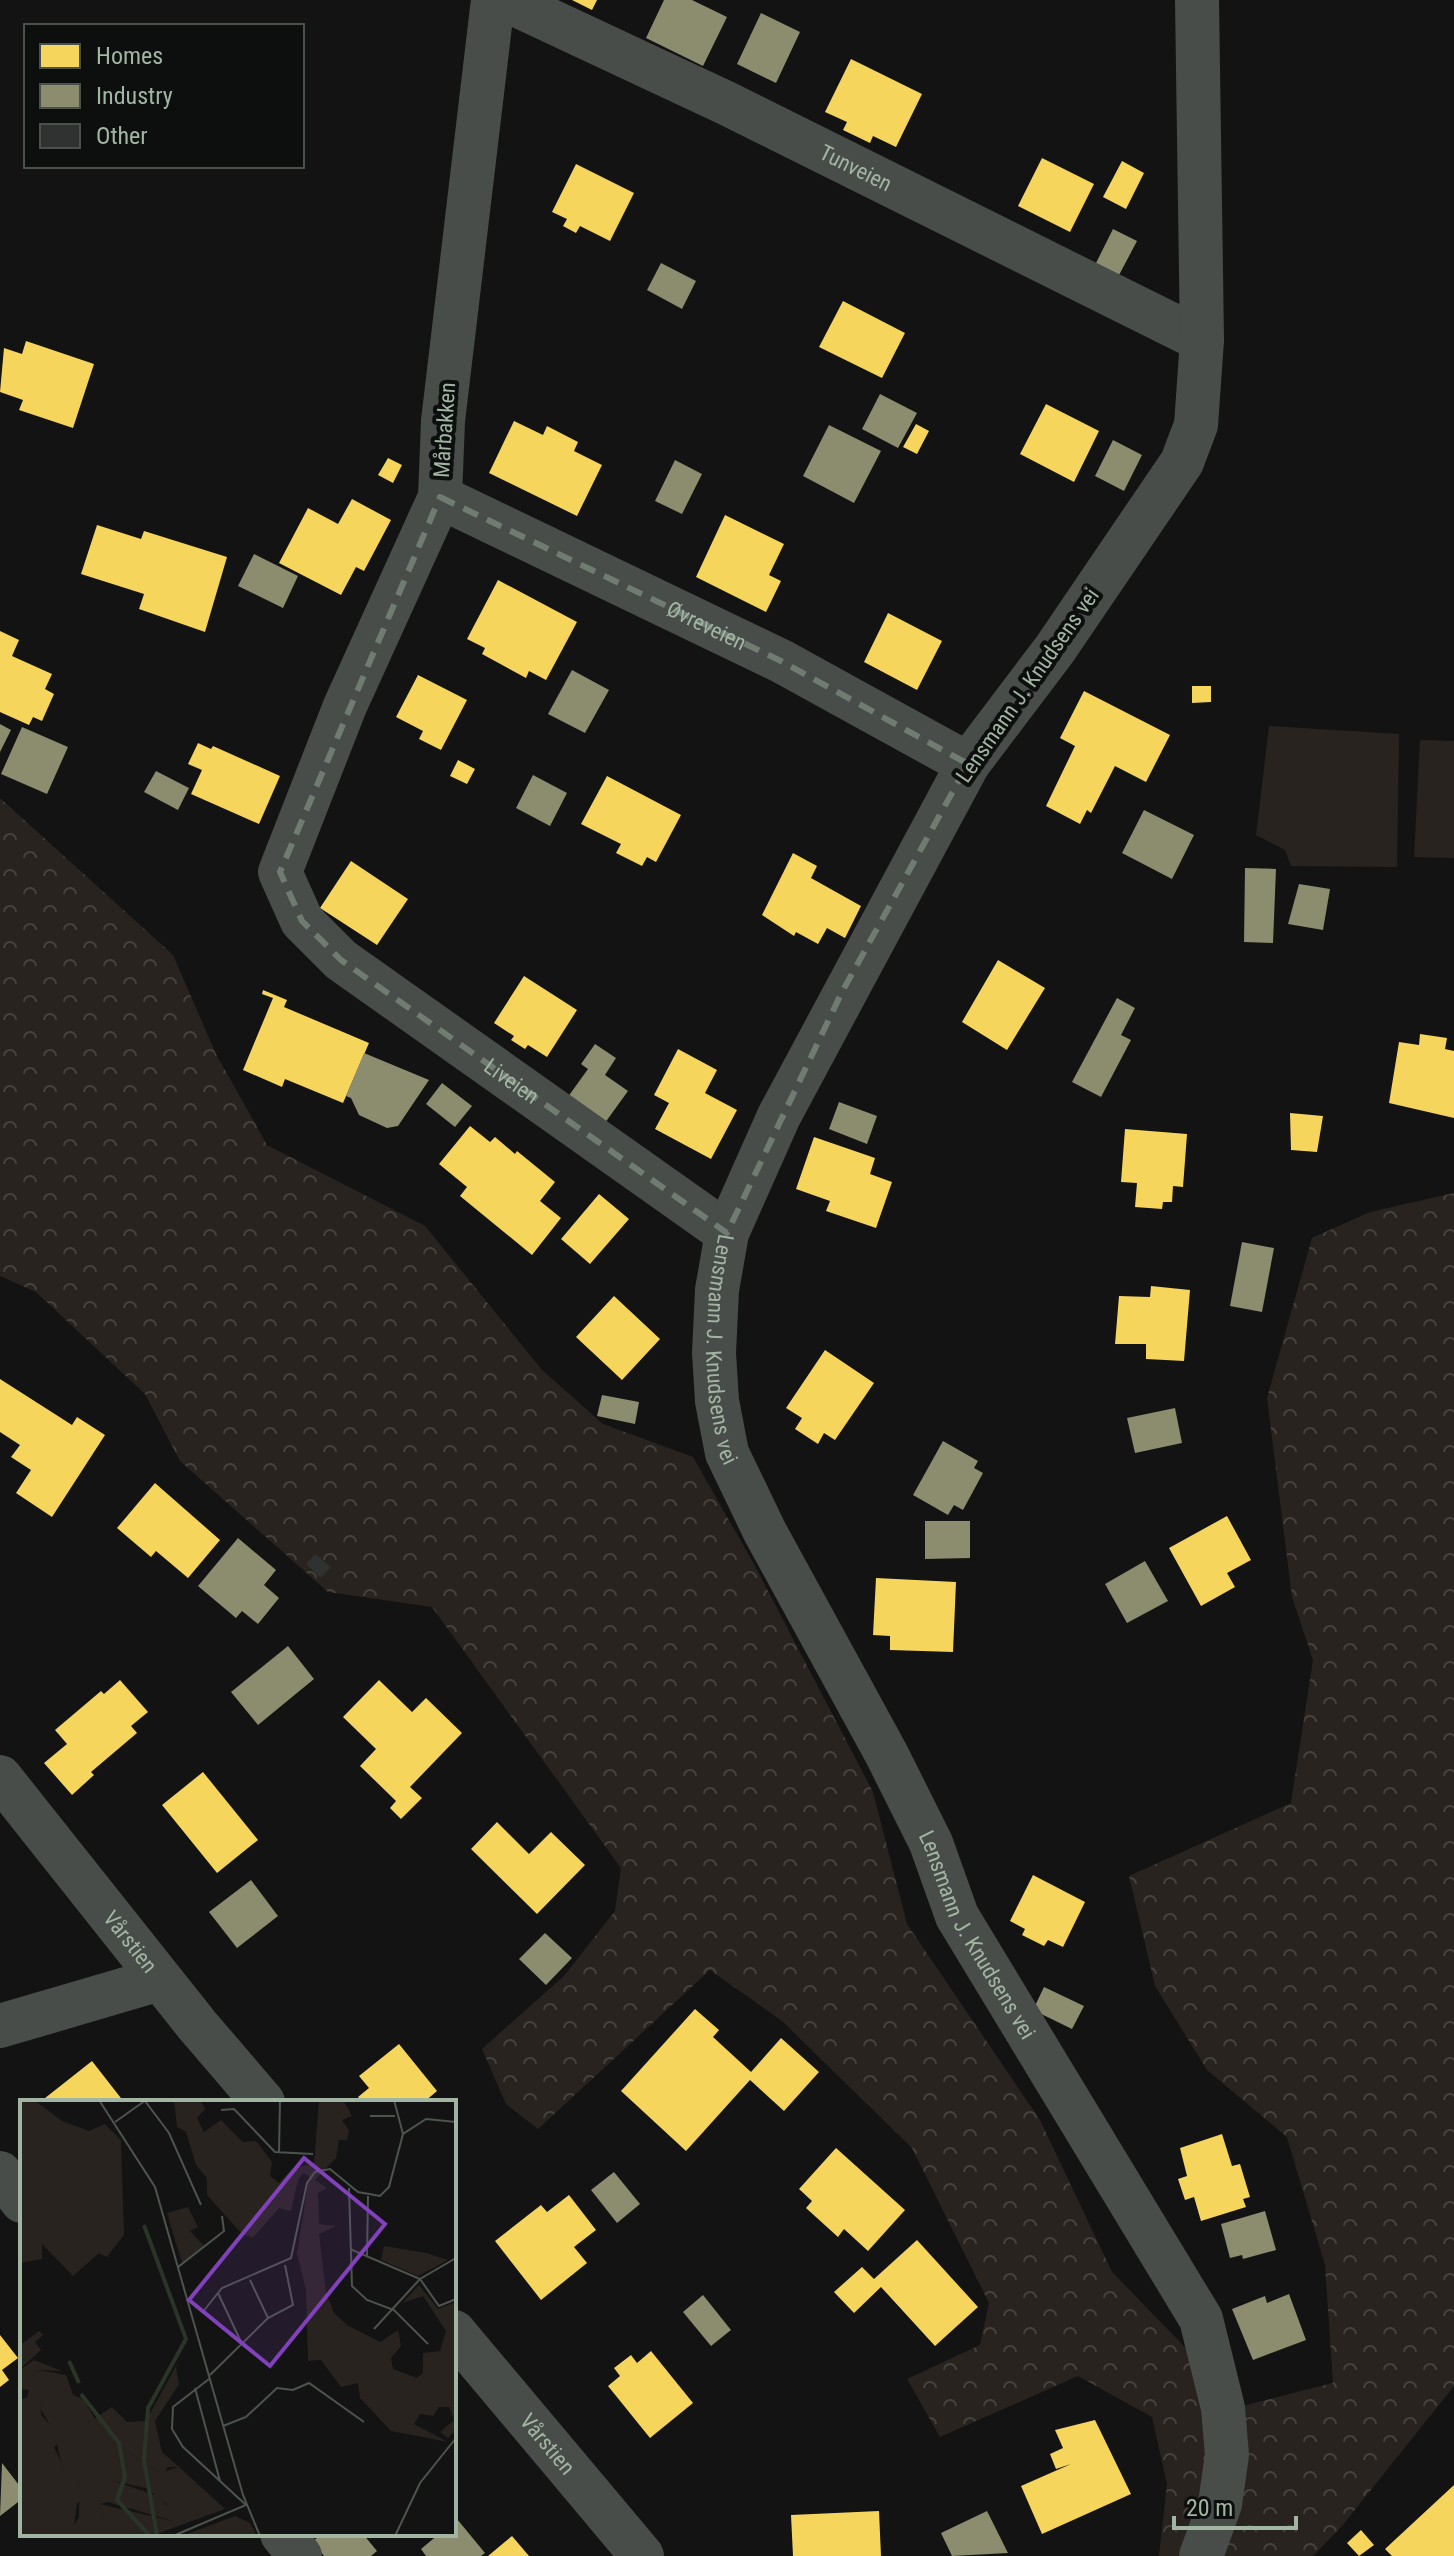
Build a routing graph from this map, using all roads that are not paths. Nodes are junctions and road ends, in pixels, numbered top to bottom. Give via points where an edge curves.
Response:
1 (493, 0) edge
2 (506, 0) edge
3 (1197, 0) edge
4 (1202, 340) junction
5 (440, 497) junction
6 (968, 764) junction
7 (302, 921) joint
8 (727, 1233) junction
9 (0, 1777) edge
10 (160, 1979) junction
11 (0, 2026) edge
12 (261, 2100) edge
13 (0, 2173) edge
14 (20, 2198) edge
15 (456, 2334) edge
16 (284, 2536) edge
17 (300, 2556) edge
18 (642, 2556) edge
19 (1201, 2556) edge

1 - 5 street, Mårbakken via 443,421
2 - 4 street, Tunveien
3 - 4 street, Lensmann J. Knudsens vei
4 - 6 street, Lensmann J. Knudsens vei via 1196,425 1182,462 1055,649
5 - 6 street, Øvreveien via 781,661
5 - 7 street, Mårbakken via 345,706 280,872
6 - 8 street, Lensmann J. Knudsens vei via 842,992
7 - 8 street, Liveien via 341,960
8 - 19 street, Lensmann J. Knudsens vei via 714,1353 727,1453 931,1843 957,1916 1201,2319 1223,2408 1227,2455 1220,2504
9 - 10 street, Vårstien
10 - 11 street
10 - 12 street, Vårstien
13 - 14 street
15 - 18 street, Vårstien
16 - 17 street

